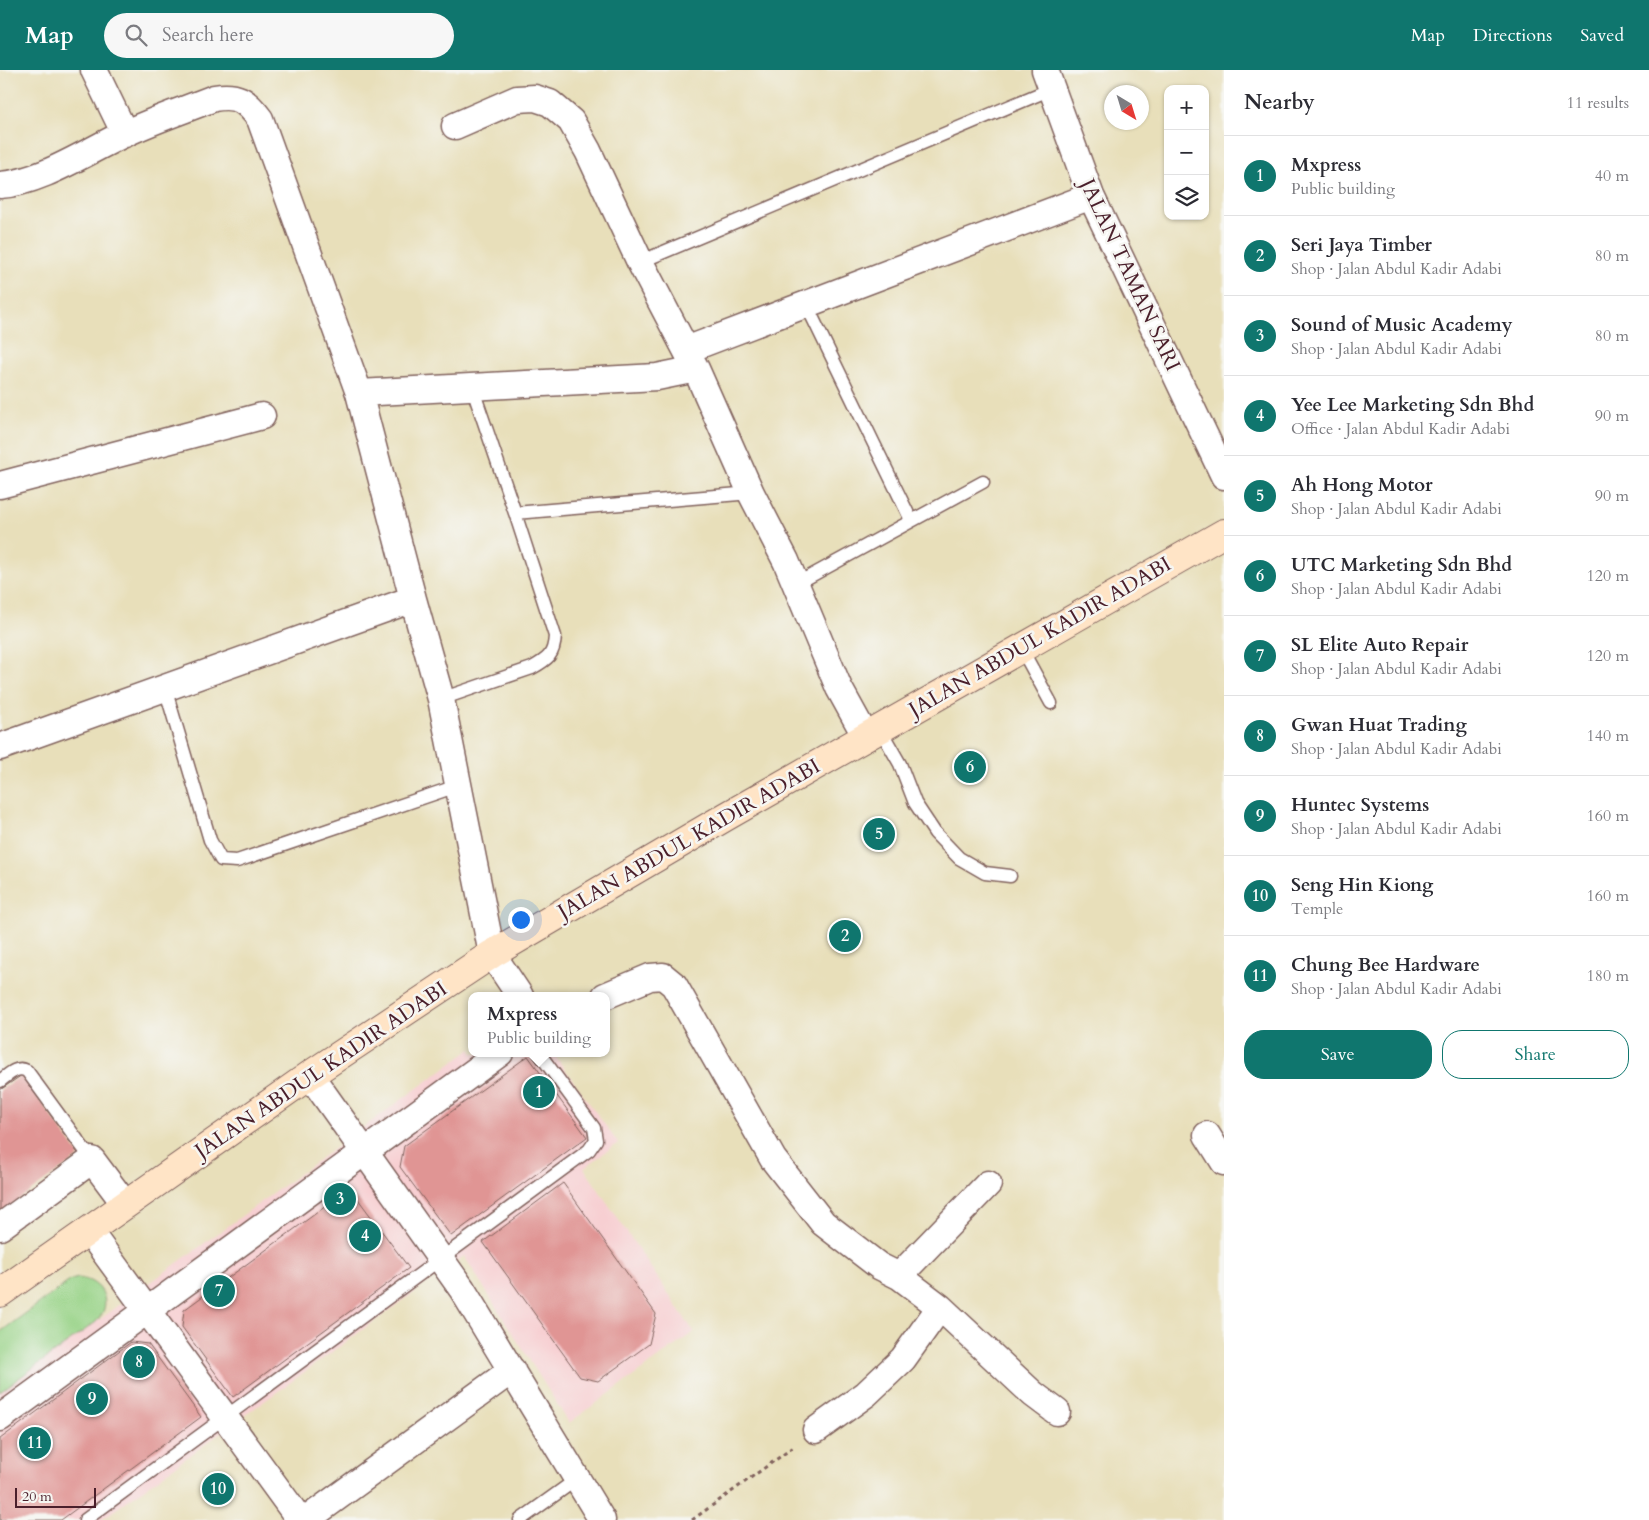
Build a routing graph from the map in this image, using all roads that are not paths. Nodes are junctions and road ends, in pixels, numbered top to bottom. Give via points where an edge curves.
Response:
1 (94, 70) edge
2 (1048, 80) edge
3 (455, 126) dead end
4 (124, 134) junction
5 (0, 185) edge
6 (1091, 196) junction
7 (640, 262) junction
8 (806, 304) junction
9 (691, 359) junction
10 (472, 387) junction
11 (359, 393) junction
12 (262, 416) dead end
13 (1224, 476) edge
14 (983, 482) dead end
15 (0, 485) edge
16 (751, 493) junction
17 (515, 513) junction
18 (911, 520) junction
19 (1224, 534) edge
20 (796, 584) junction
21 (413, 599) junction
22 (1020, 648) junction
23 (165, 688) junction
24 (441, 700) junction
25 (1051, 703) dead end
26 (873, 733) junction
27 (0, 747) edge
28 (457, 786) junction
29 (1010, 876) dead end
30 (492, 954) junction
31 (517, 992) edge
32 (610, 994) edge
33 (495, 1057) edge
34 (542, 1057) edge
35 (310, 1074) junction
36 (0, 1081) edge
37 (1207, 1135) dead end
38 (365, 1152) junction
39 (92, 1160) junction
40 (1224, 1162) edge
41 (988, 1184) dead end
42 (125, 1204) junction
43 (0, 1227) edge
44 (89, 1231) junction
45 (442, 1259) junction
46 (898, 1276) junction
47 (0, 1293) edge
48 (940, 1307) junction
49 (148, 1310) junction
50 (512, 1370) junction
51 (1057, 1412) dead end
52 (226, 1417) junction
53 (0, 1418) edge
54 (816, 1430) road end
55 (577, 1478) junction
56 (85, 1520) edge
57 (300, 1520) edge
58 (306, 1520) edge
59 (520, 1520) edge
60 (602, 1520) edge

1 - 4 street
2 - 6 street, JALAN TAMAN SARI
2 - 7 lane
3 - 7 street via 517,100 535,98 550,103 571,121 588,150
4 - 5 street via 48,171 14,184
4 - 11 street via 214,98 228,96 242,100 252,108 260,119
6 - 8 street
6 - 13 street, JALAN TAMAN SARI
7 - 9 street
8 - 9 street
8 - 18 lane
9 - 10 street via 657,377
9 - 16 street
10 - 11 street
10 - 17 lane
11 - 21 street
12 - 15 street
14 - 18 lane
16 - 17 lane
16 - 20 street
17 - 24 lane via 555,636 554,648 545,660 532,668
18 - 20 lane
19 - 22 main road, JALAN ABDUL KADIR ADABI
20 - 26 street via 839,688
21 - 23 street
21 - 24 street
22 - 25 lane
22 - 26 main road, JALAN ABDUL KADIR ADABI
23 - 27 street
23 - 28 lane via 210,840 221,860 237,860
24 - 28 street
26 - 29 lane via 900,764 915,803 935,833 959,858 985,873
26 - 30 main road, JALAN ABDUL KADIR ADABI
28 - 30 street
30 - 31 street
30 - 35 main road, JALAN ABDUL KADIR ADABI
32 - 46 street via 650,977 663,976 674,985 773,1159 823,1223 879,1266
33 - 38 street
34 - 45 lane via 594,1128 594,1146
35 - 38 street
35 - 42 main road, JALAN ABDUL KADIR ADABI
36 - 39 lane via 18,1069 27,1071
37 - 40 street
38 - 45 street
38 - 49 street
39 - 42 street
39 - 43 street
41 - 46 street
42 - 44 main road, JALAN ABDUL KADIR ADABI
44 - 47 main road, JALAN ABDUL KADIR ADABI
44 - 49 street
45 - 50 street
45 - 52 lane
46 - 48 street
48 - 51 street via 1033,1394
48 - 54 street via 903,1359 866,1394
49 - 52 street
49 - 53 street
50 - 55 street
50 - 58 street
52 - 56 lane
52 - 57 street
55 - 59 lane
55 - 60 street

